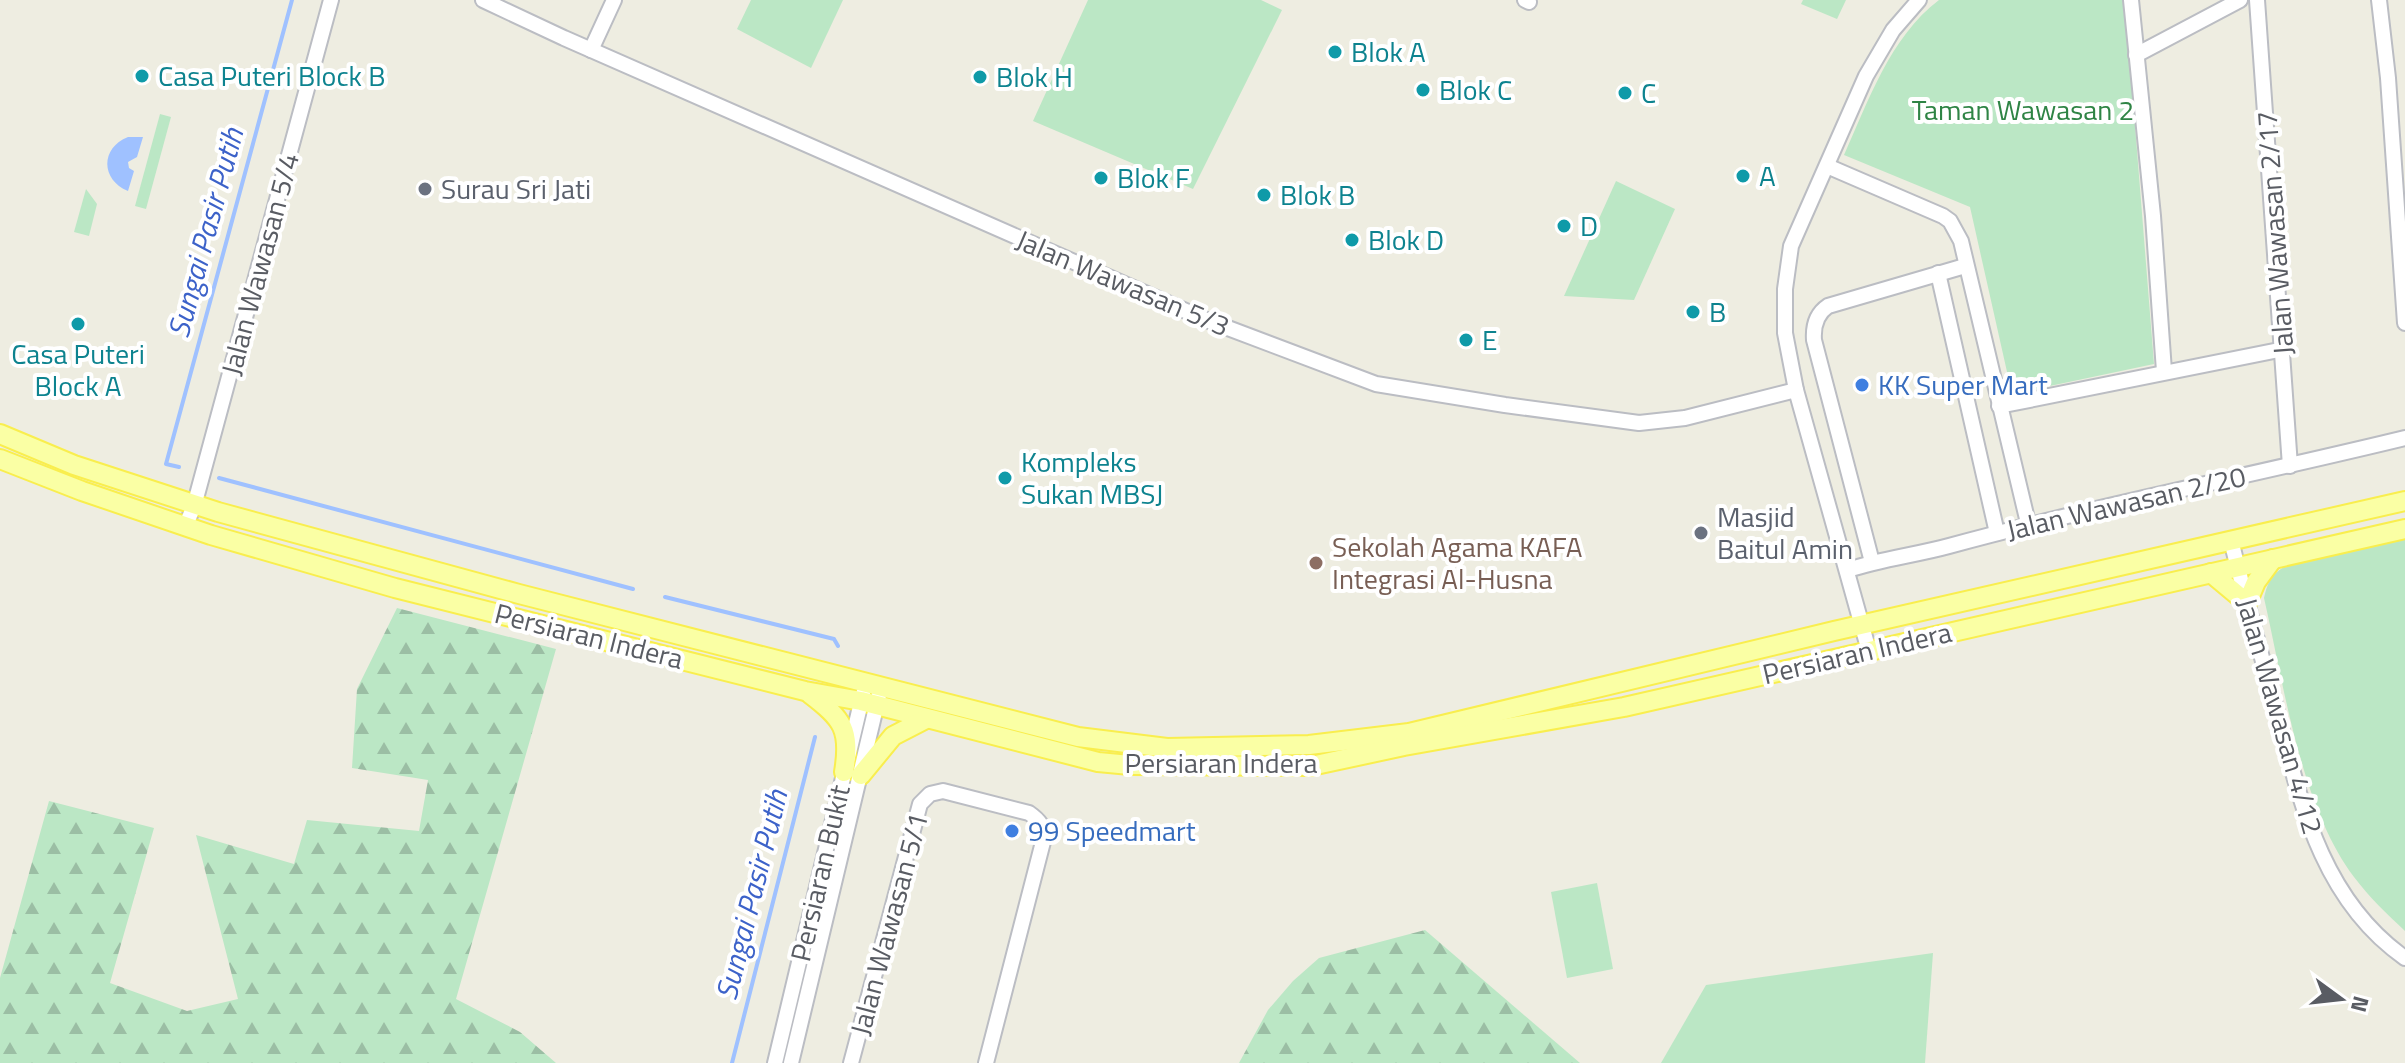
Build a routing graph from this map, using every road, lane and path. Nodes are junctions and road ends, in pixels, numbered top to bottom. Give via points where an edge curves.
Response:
1 (331, 0) edge
2 (483, 0) edge
3 (614, 0) edge
4 (1919, 0) edge
5 (2131, 0) edge
6 (2240, 0) edge
7 (2257, 0) edge
8 (2379, 0) edge
9 (591, 50) junction
10 (2136, 55) junction
11 (1827, 166) junction
12 (1965, 266) junction
13 (1938, 273) junction
14 (2405, 323) edge
15 (2284, 349) junction
16 (2164, 371) junction
17 (1796, 390) junction
18 (1999, 406) junction
19 (0, 434) edge
20 (2405, 438) edge
21 (0, 459) edge
22 (2290, 466) junction
23 (2405, 501) edge
24 (194, 506) junction
25 (2028, 523) junction
26 (185, 527) junction
27 (2405, 529) edge
28 (1997, 533) junction
29 (2231, 540) junction
30 (2273, 559) junction
31 (1872, 562) junction
32 (2237, 567) junction
33 (1848, 570) junction
34 (2211, 573) junction
35 (2247, 603) junction
36 (1863, 624) junction
37 (1869, 651) junction
38 (805, 691) junction
39 (871, 694) junction
40 (926, 719) junction
41 (853, 774) junction
42 (2405, 958) edge
43 (775, 1063) edge
44 (791, 1063) edge
45 (851, 1063) edge
46 (986, 1063) edge

1 - 24 street, Jalan Wawasan 5/4
2 - 9 street, Jalan Wawasan 5/3
3 - 9 street
4 - 11 street via 1879,50
5 - 10 street
6 - 10 street
7 - 15 street, Jalan Wawasan 2/17
8 - 14 street
9 - 17 street, Jalan Wawasan 5/3 via 1204,319 1376,384 1639,423 1685,418
10 - 16 street
11 - 12 street via 1950,221 1961,241
11 - 17 street via 1787,266 1785,333
12 - 13 street
12 - 18 street
13 - 28 street
13 - 31 street via 1828,306 1813,330
15 - 16 street
15 - 22 street, Jalan Wawasan 2/17
16 - 18 street
17 - 33 street
18 - 25 street
19 - 24 main road, Persiaran Indera
20 - 22 street, Jalan Wawasan 2/20
21 - 26 main road, Persiaran Indera
22 - 25 street, Jalan Wawasan 2/20
23 - 29 main road, Persiaran Indera
24 - 26 street, Jalan Wawasan 5/4
24 - 39 main road, Persiaran Indera
25 - 28 street, Jalan Wawasan 2/20
26 - 38 main road, Persiaran Indera via 395,588
27 - 30 main road, Persiaran Indera
28 - 31 street, Jalan Wawasan 2/20
29 - 32 street, Jalan Wawasan 4/12
29 - 36 main road, Persiaran Indera
30 - 32 main road, Persiaran Indera
30 - 35 main road
31 - 33 street, Jalan Wawasan 2/20
32 - 34 main road, Persiaran Indera
32 - 35 street, Jalan Wawasan 4/12
33 - 36 street
34 - 35 main road
34 - 37 main road, Persiaran Indera
35 - 42 street, Jalan Wawasan 4/12 via 2305,818 2326,867 2387,945
36 - 37 street
36 - 39 main road, Persiaran Indera via 1409,733 1309,745 1167,748 1124,743
37 - 40 main road, Persiaran Indera via 1624,707 1311,766 1098,762
38 - 39 main road, Persiaran Indera
38 - 41 main road via 833,714 847,738
39 - 40 main road, Persiaran Indera
39 - 41 street, Persiaran Bukit
40 - 41 main road via 893,736
41 - 43 street, Persiaran Bukit
41 - 44 street, Persiaran Bukit
45 - 46 street, Jalan Wawasan 5/1 via 920,804 936,792 1029,813 1044,829

